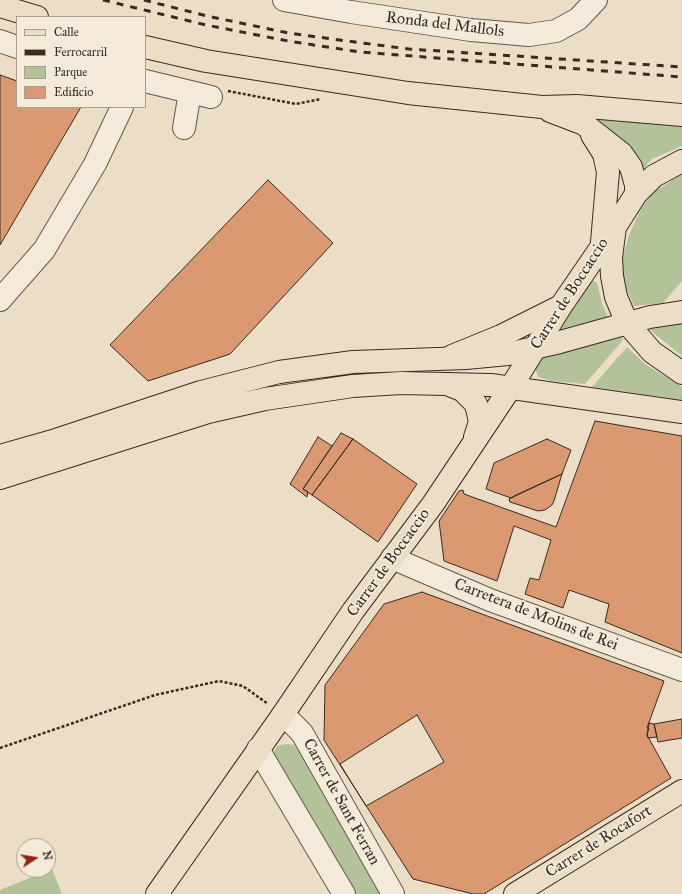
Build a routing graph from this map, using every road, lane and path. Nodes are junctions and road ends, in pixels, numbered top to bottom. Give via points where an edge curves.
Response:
1 (284, 0) edge
2 (596, 0) edge
3 (0, 6) edge
4 (34, 16) edge
5 (0, 41) edge
6 (16, 47) edge
7 (146, 50) edge
8 (146, 81) edge
9 (190, 92) junction
10 (216, 93) joint
11 (324, 98) dead end
12 (542, 107) junction
13 (122, 108) edge
14 (682, 115) edge
15 (584, 124) junction
16 (184, 128) dead end
17 (682, 161) edge
18 (636, 194) junction
19 (615, 227) junction
20 (602, 246) junction
21 (0, 300) edge
22 (561, 306) junction
23 (682, 312) edge
24 (627, 323) junction
25 (534, 349) junction
26 (446, 358) junction
27 (682, 373) edge
28 (447, 384) junction
29 (511, 387) junction
30 (682, 412) edge
31 (472, 446) junction
32 (0, 456) edge
33 (0, 478) edge
34 (392, 558) junction
35 (682, 670) edge
36 (282, 716) junction
37 (0, 748) edge
38 (258, 750) junction
39 (682, 791) edge
40 (157, 894) edge
41 (344, 894) edge
42 (393, 894) edge
43 (515, 894) edge

1 - 2 street, Ronda del Mallols via 471,30 529,35 556,31 578,19
3 - 4 main road
5 - 6 street
7 - 12 main road via 386,90
8 - 9 street
9 - 10 street
9 - 16 street
10 - 11 path via 296,104
12 - 14 main road via 576,106
12 - 15 main road
13 - 21 street via 95,164 44,250
15 - 18 main road via 622,154 631,167
15 - 20 main road via 604,154 608,172
17 - 18 main road, Carrer de Boccaccio via 654,176
18 - 19 main road, Carrer de Boccaccio
19 - 20 main road, Carrer de Boccaccio
19 - 24 main road via 611,258 612,276 617,301
20 - 22 main road, Carrer de Boccaccio
22 - 25 main road, Carrer de Boccaccio
22 - 26 main road via 501,336
23 - 24 main road
24 - 25 main road
24 - 27 main road via 652,352
25 - 26 main road via 489,357
25 - 29 main road, Carrer de Boccaccio
26 - 32 main road via 353,362 279,372 201,392
28 - 29 main road
28 - 31 main road via 468,395 478,410 479,428
28 - 33 main road via 353,386 265,399 180,420
29 - 30 main road
29 - 31 main road, Carrer de Boccaccio
31 - 34 main road, Carrer de Boccaccio
34 - 35 street, Carretera de Molins de Rei via 490,600
34 - 36 main road, Carrer de Boccaccio
36 - 37 path via 243,686 219,681 155,695
36 - 38 main road, Carrer de Boccaccio
36 - 42 street, Carrer de Sant Ferran via 302,733
38 - 40 main road, Carrer de Boccaccio
38 - 41 street
39 - 43 main road, Carrer de Rocafort

